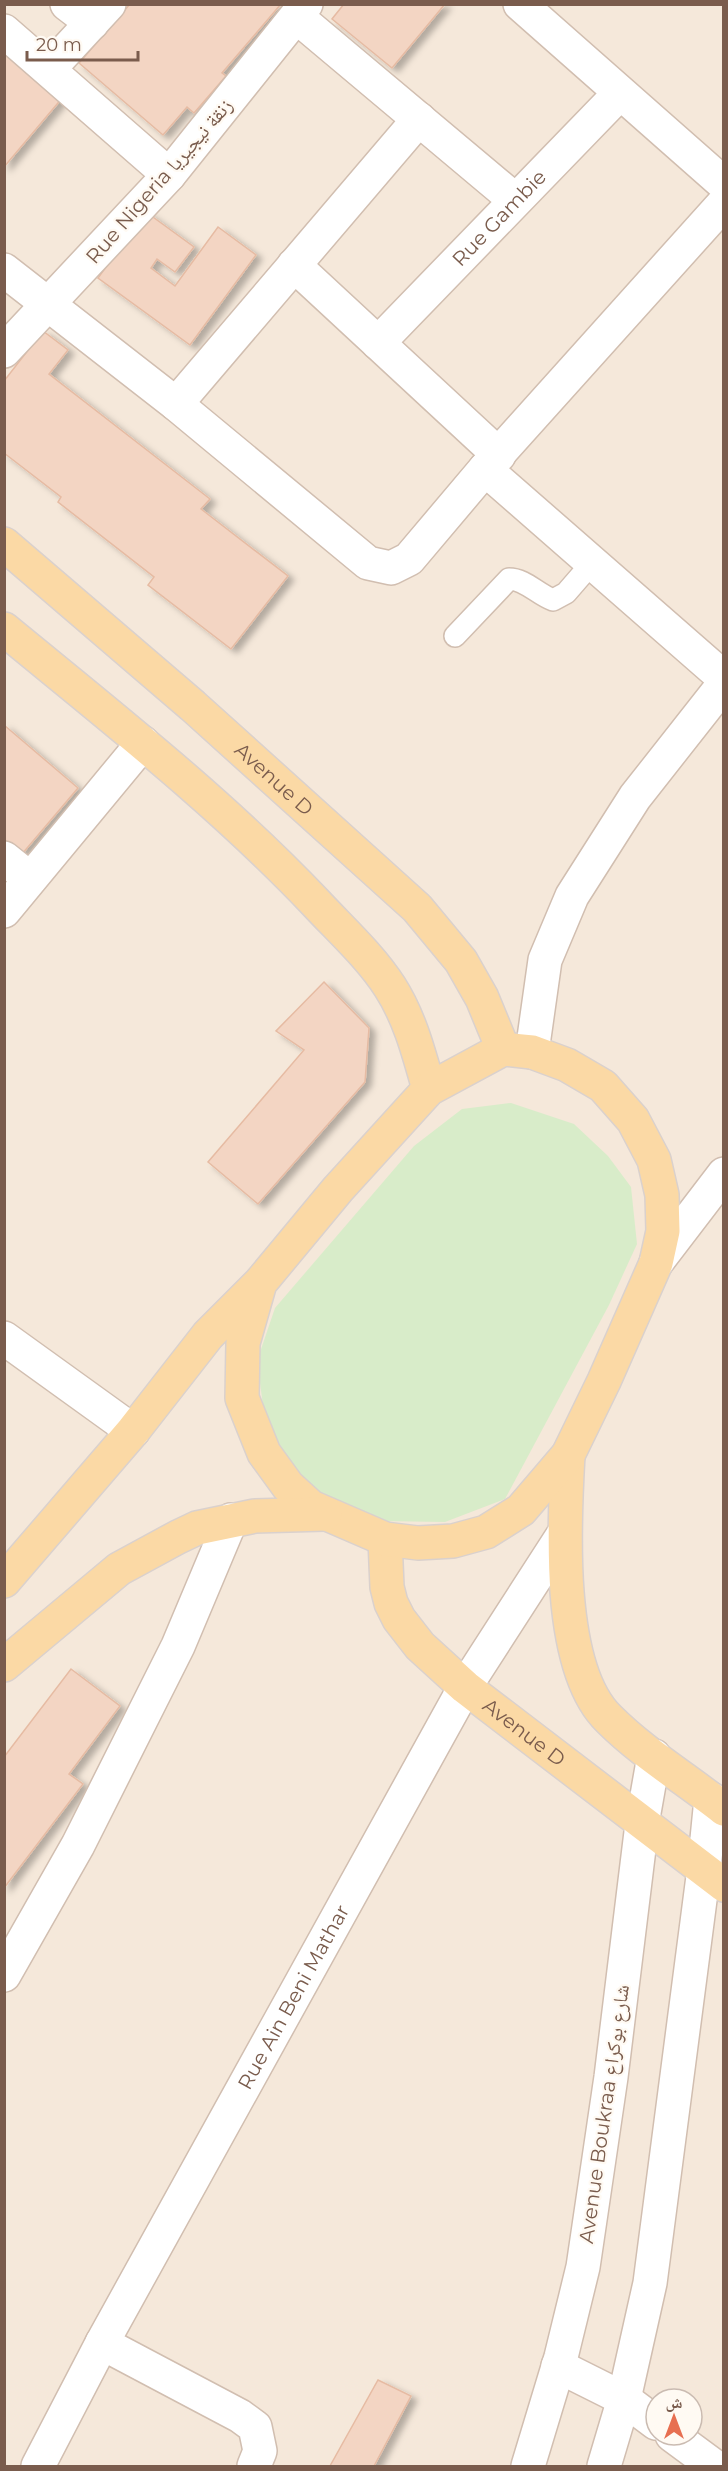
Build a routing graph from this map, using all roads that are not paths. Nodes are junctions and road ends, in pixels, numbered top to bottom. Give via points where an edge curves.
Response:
1 (520, 4) edge
2 (90, 11) edge
3 (302, 11) edge
4 (4, 31) edge
5 (49, 69) junction
6 (620, 93) junction
7 (419, 119) junction
8 (169, 175) junction
9 (723, 184) edge
10 (515, 200) junction
11 (723, 202) edge
12 (294, 265) junction
13 (4, 270) edge
14 (48, 306) junction
15 (378, 343) junction
16 (4, 351) edge
17 (176, 404) junction
18 (492, 462) junction
19 (4, 544) edge
20 (592, 563) junction
21 (4, 629) edge
22 (455, 636) dead end
23 (723, 678) edge
24 (723, 684) edge
25 (143, 743) junction
26 (17, 868) edge
27 (4, 911) edge
28 (517, 1050) junction
29 (429, 1089) junction
30 (722, 1179) edge
31 (656, 1263) junction
32 (260, 1282) junction
33 (4, 1338) edge
34 (133, 1431) junction
35 (568, 1455) junction
36 (325, 1514) junction
37 (231, 1520) junction
38 (563, 1535) junction
39 (385, 1539) junction
40 (4, 1581) edge
41 (4, 1665) edge
42 (465, 1687) junction
43 (654, 1755) junction
44 (717, 1804) edge
45 (642, 1824) junction
46 (714, 1877) edge
47 (4, 1975) edge
48 (102, 2343) junction
49 (558, 2366) junction
50 (624, 2399) junction
51 (644, 2414) edge
52 (688, 2447) edge
53 (38, 2466) edge
54 (254, 2466) edge
55 (528, 2466) edge
56 (604, 2466) edge
57 (714, 2466) edge

1 - 6 street
2 - 5 street
3 - 7 street
3 - 8 street, Rue Nigeria زنقة نيجيريا
4 - 5 street
5 - 8 street
6 - 9 street
6 - 10 street, Rue Gambie
7 - 10 street
7 - 12 street
8 - 14 street, Rue Nigeria زنقة نيجيريا
10 - 15 street, Rue Gambie
11 - 18 street
12 - 15 street
12 - 17 street
13 - 14 street
14 - 16 street, Rue Nigeria زنقة نيجيريا
14 - 17 street
15 - 18 street
17 - 18 street via 368,563 379,566 391,568 409,559
18 - 20 street
19 - 28 main road, Avenue D via 193,706 417,908 461,961
20 - 22 lane via 566,593 553,600 539,595 519,579 509,579
20 - 23 street
21 - 25 main road
24 - 28 street via 635,797 572,896 545,960
25 - 26 street
25 - 29 main road via 277,862 368,959 405,1014
26 - 27 street
28 - 29 main road
28 - 31 main road via 567,1065 603,1086 633,1120 654,1160 662,1195 663,1231
29 - 32 main road
30 - 31 street
31 - 35 main road
32 - 34 main road via 208,1335
32 - 36 main road via 243,1343 242,1398 264,1453 288,1486
33 - 34 street
34 - 40 main road
35 - 38 main road
35 - 39 main road via 521,1510 486,1532 418,1543
36 - 37 main road
36 - 39 main road
37 - 41 main road via 197,1528 119,1569
37 - 47 street via 178,1646 78,1845
38 - 42 street, Rue Ain Beni Mathar
38 - 43 main road via 571,1629 588,1687 607,1718
39 - 42 main road, Avenue D via 387,1587 399,1619 420,1646
42 - 45 main road, Avenue D
42 - 48 street, Rue Ain Beni Mathar
43 - 44 main road
43 - 45 street, Avenue Boukraa شارع بوكراع
44 - 46 street
45 - 46 main road, Avenue D
45 - 49 street, Avenue Boukraa شارع بوكراع via 585,2256
46 - 50 street via 650,2283
48 - 53 street, Rue Ain Beni Mathar
48 - 54 street via 255,2427 260,2451
49 - 50 street
49 - 55 street, Avenue Boukraa شارع بوكراع
50 - 51 street
50 - 56 street
52 - 57 street

